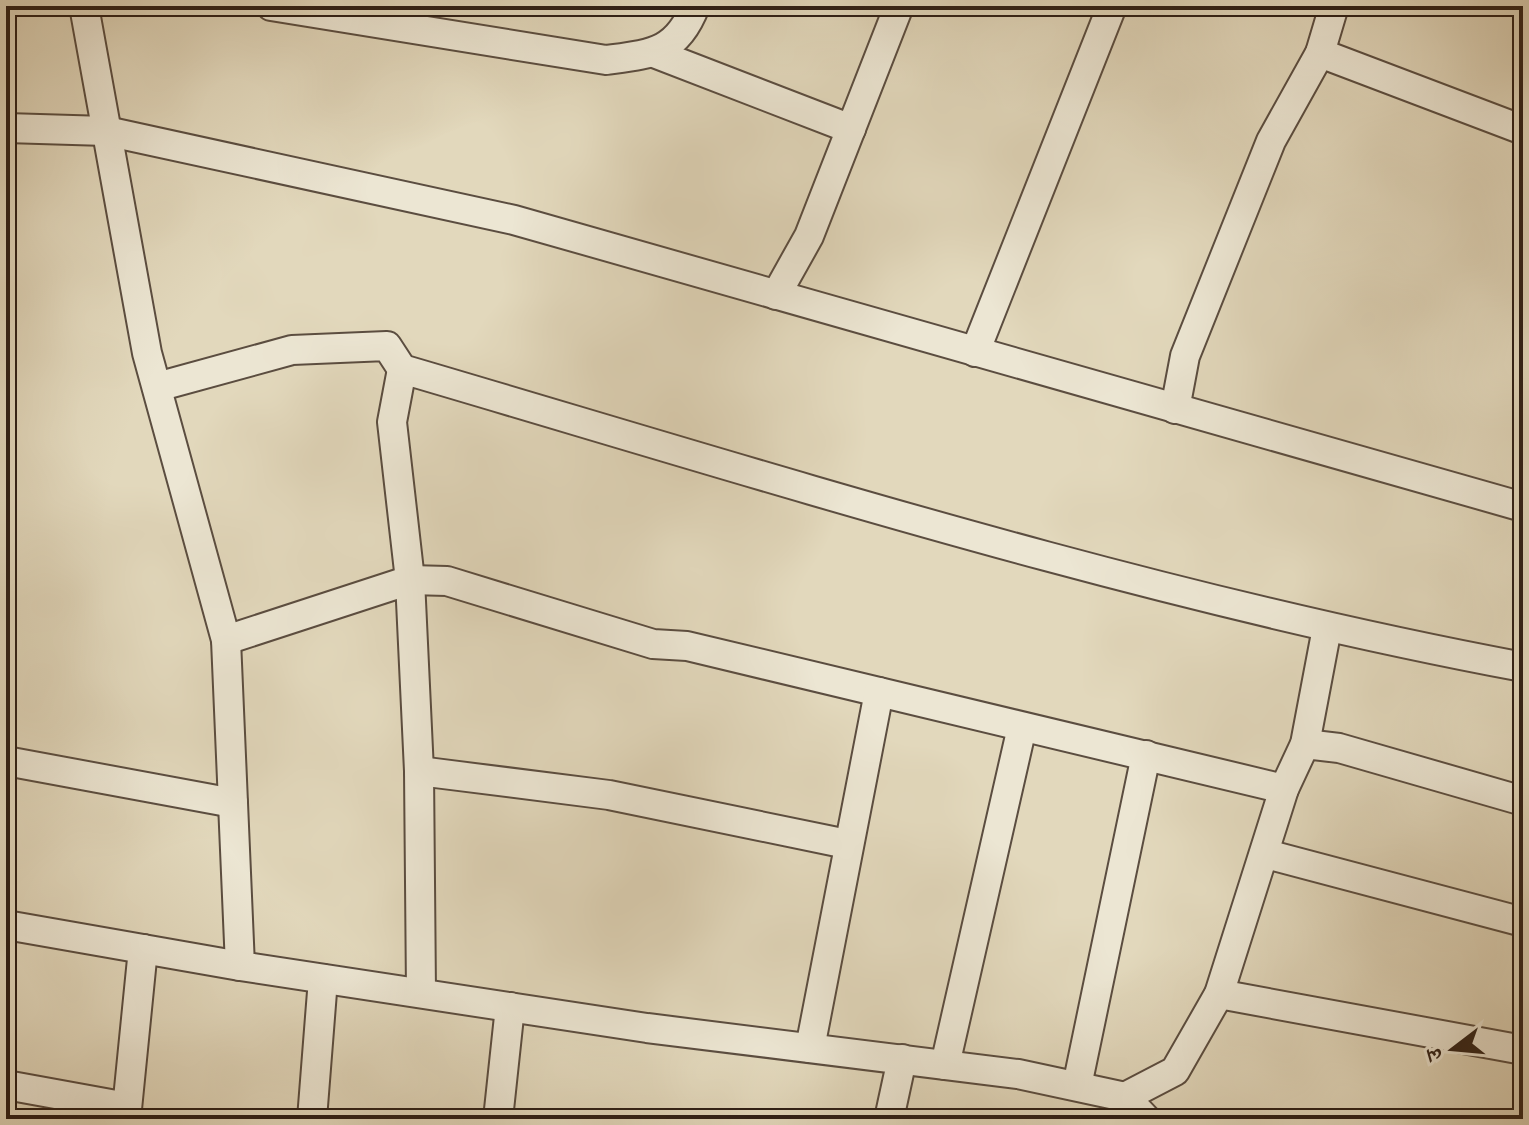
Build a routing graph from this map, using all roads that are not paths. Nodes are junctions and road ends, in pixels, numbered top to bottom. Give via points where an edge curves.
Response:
1 (84, 6) edge
2 (271, 6) edge
3 (695, 6) edge
4 (899, 6) edge
5 (1112, 6) edge
6 (1334, 6) edge
7 (654, 53) junction
8 (1320, 53) junction
9 (6, 128) edge
10 (851, 129) junction
11 (1523, 130) edge
12 (106, 131) junction
13 (776, 295) junction
14 (975, 352) junction
15 (402, 369) junction
16 (157, 387) junction
17 (1175, 409) junction
18 (1523, 507) edge
19 (410, 580) junction
20 (1327, 628) junction
21 (226, 640) junction
22 (1523, 667) edge
23 (879, 692) junction
24 (1022, 727) junction
25 (1305, 744) junction
26 (1146, 755) junction
27 (6, 761) edge
28 (419, 771) junction
29 (1284, 789) junction
30 (1523, 801) edge
31 (233, 803) junction
32 (847, 844) junction
33 (1266, 854) junction
34 (1523, 922) edge
35 (6, 925) edge
36 (143, 949) junction
37 (240, 966) junction
38 (323, 979) junction
39 (421, 993) junction
40 (1219, 994) junction
41 (510, 1007) junction
42 (810, 1048) junction
43 (1523, 1050) edge
44 (902, 1059) junction
45 (945, 1065) junction
46 (6, 1085) edge
47 (1077, 1086) junction
48 (1125, 1097) junction
49 (126, 1113) edge
50 (312, 1119) edge
51 (498, 1119) edge
52 (889, 1119) edge
53 (1146, 1119) edge

1 - 12 street
2 - 7 street via 606,60
3 - 7 street via 686,30
4 - 10 street
5 - 14 street
6 - 8 street
7 - 10 street
8 - 11 street
8 - 17 street via 1271,141 1185,356
9 - 12 street
10 - 13 street via 809,236
12 - 13 street via 514,220
12 - 16 street
13 - 14 street
14 - 17 street
15 - 16 street via 387,346 292,350
15 - 19 street via 392,422
15 - 20 street via 899,516
16 - 21 street
17 - 18 street
19 - 21 street
19 - 23 street via 447,581 653,644 687,646
19 - 28 street
20 - 22 street
20 - 25 street
21 - 31 street
23 - 24 street
23 - 32 street
24 - 26 street
24 - 45 street
25 - 29 street
25 - 30 street via 1339,748
26 - 29 street
26 - 47 street
27 - 31 street
28 - 32 street via 609,795
28 - 39 street
29 - 33 street
31 - 37 street
32 - 42 street
33 - 34 street
33 - 40 street
35 - 36 street
36 - 37 street
36 - 49 street
37 - 38 street
38 - 39 street
38 - 50 street
39 - 41 street
40 - 43 street
40 - 48 street via 1175,1071
41 - 42 street
41 - 51 street
42 - 44 street
44 - 45 street
44 - 52 street
45 - 47 street
46 - 49 street
47 - 48 street
48 - 53 street

